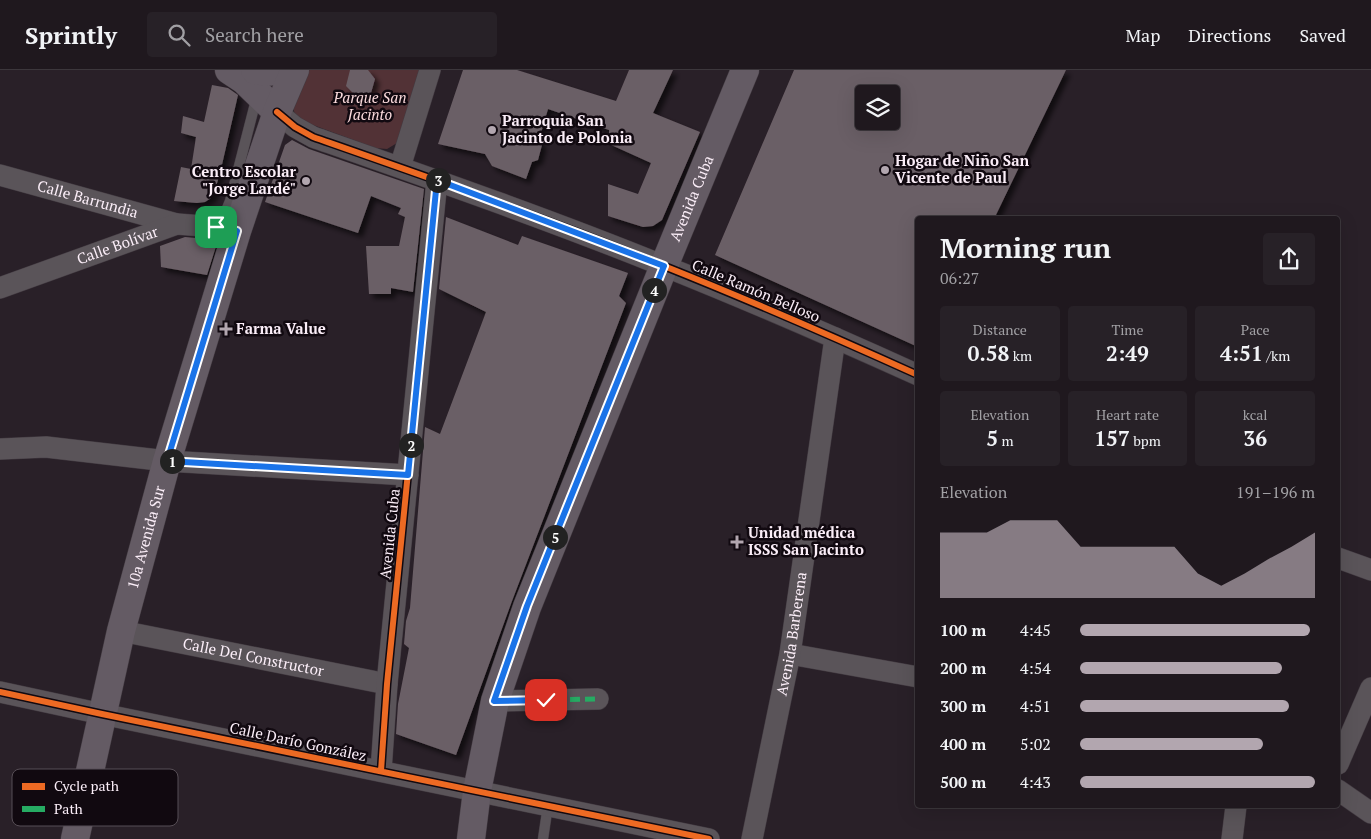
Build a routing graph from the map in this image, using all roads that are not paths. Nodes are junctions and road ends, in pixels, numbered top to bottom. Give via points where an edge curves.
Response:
1 (230, 70) edge
2 (286, 70) edge
3 (295, 70) edge
4 (430, 70) edge
5 (746, 70) edge
6 (256, 81) edge
7 (277, 112) junction
8 (400, 167) junction
9 (0, 176) edge
10 (437, 180) junction
11 (177, 224) junction
12 (227, 229) junction
13 (664, 266) junction
14 (0, 288) edge
15 (835, 338) junction
16 (915, 374) edge
17 (0, 449) edge
18 (167, 461) junction
19 (408, 475) junction
20 (1340, 559) edge
21 (1371, 570) edge
22 (120, 631) junction
23 (790, 654) junction
24 (915, 676) edge
25 (387, 684) junction
26 (1371, 688) edge
27 (0, 692) edge
28 (598, 699) dead end
29 (494, 701) junction
30 (102, 714) junction
31 (1340, 759) edge
32 (90, 769) edge
33 (381, 771) junction
34 (477, 791) junction
35 (1340, 791) edge
36 (548, 806) junction
37 (1236, 808) edge
38 (1371, 813) edge
39 (78, 826) edge
40 (75, 839) edge
41 (471, 839) edge
42 (542, 839) edge
43 (709, 839) edge
44 (752, 839) edge
45 (1232, 839) edge

1 - 6 main road, Calle Ramón Belloso
2 - 6 main road via 265,72
3 - 7 main road, 10a Avenida Sur
4 - 8 street
5 - 13 main road, Avenida Cuba
6 - 7 main road, Calle Ramón Belloso
6 - 12 lane, 10a Avenida Sur
7 - 8 street, Calle Ramón Belloso via 313,137
7 - 12 main road, 10a Avenida Sur
8 - 10 street, Calle Ramón Belloso
9 - 11 street, Calle Barrundia
10 - 13 street, Calle Ramón Belloso
10 - 19 street, Avenida Cuba
11 - 12 street, Calle Bolívar
11 - 14 street, Calle Bolívar
12 - 18 main road, 10a Avenida Sur
13 - 15 street, Calle Ramón Belloso
13 - 29 main road, Avenida Cuba via 527,606
15 - 16 street, Calle Ramón Belloso
15 - 23 street, Avenida Barberena
17 - 18 street via 46,447
18 - 19 street
18 - 22 main road, 10a Avenida Sur
19 - 25 street, Avenida Cuba
20 - 21 street
22 - 25 street, Calle Del Constructor
22 - 30 main road, 10a Avenida Sur
23 - 24 street
23 - 44 street, Avenida Barberena
25 - 33 street, Avenida Cuba
26 - 31 street
27 - 30 street, Calle Darío González
28 - 29 street
29 - 34 main road, Avenida Cuba
30 - 32 main road, 10a Avenida Sur
30 - 33 street, Calle Darío González
33 - 34 street, Calle Darío González
34 - 36 street, Calle Darío González
34 - 41 main road, Avenida Cuba
35 - 38 street
36 - 42 lane
36 - 43 street, Calle Darío González
37 - 45 street
39 - 40 main road, 10a Avenida Sur

